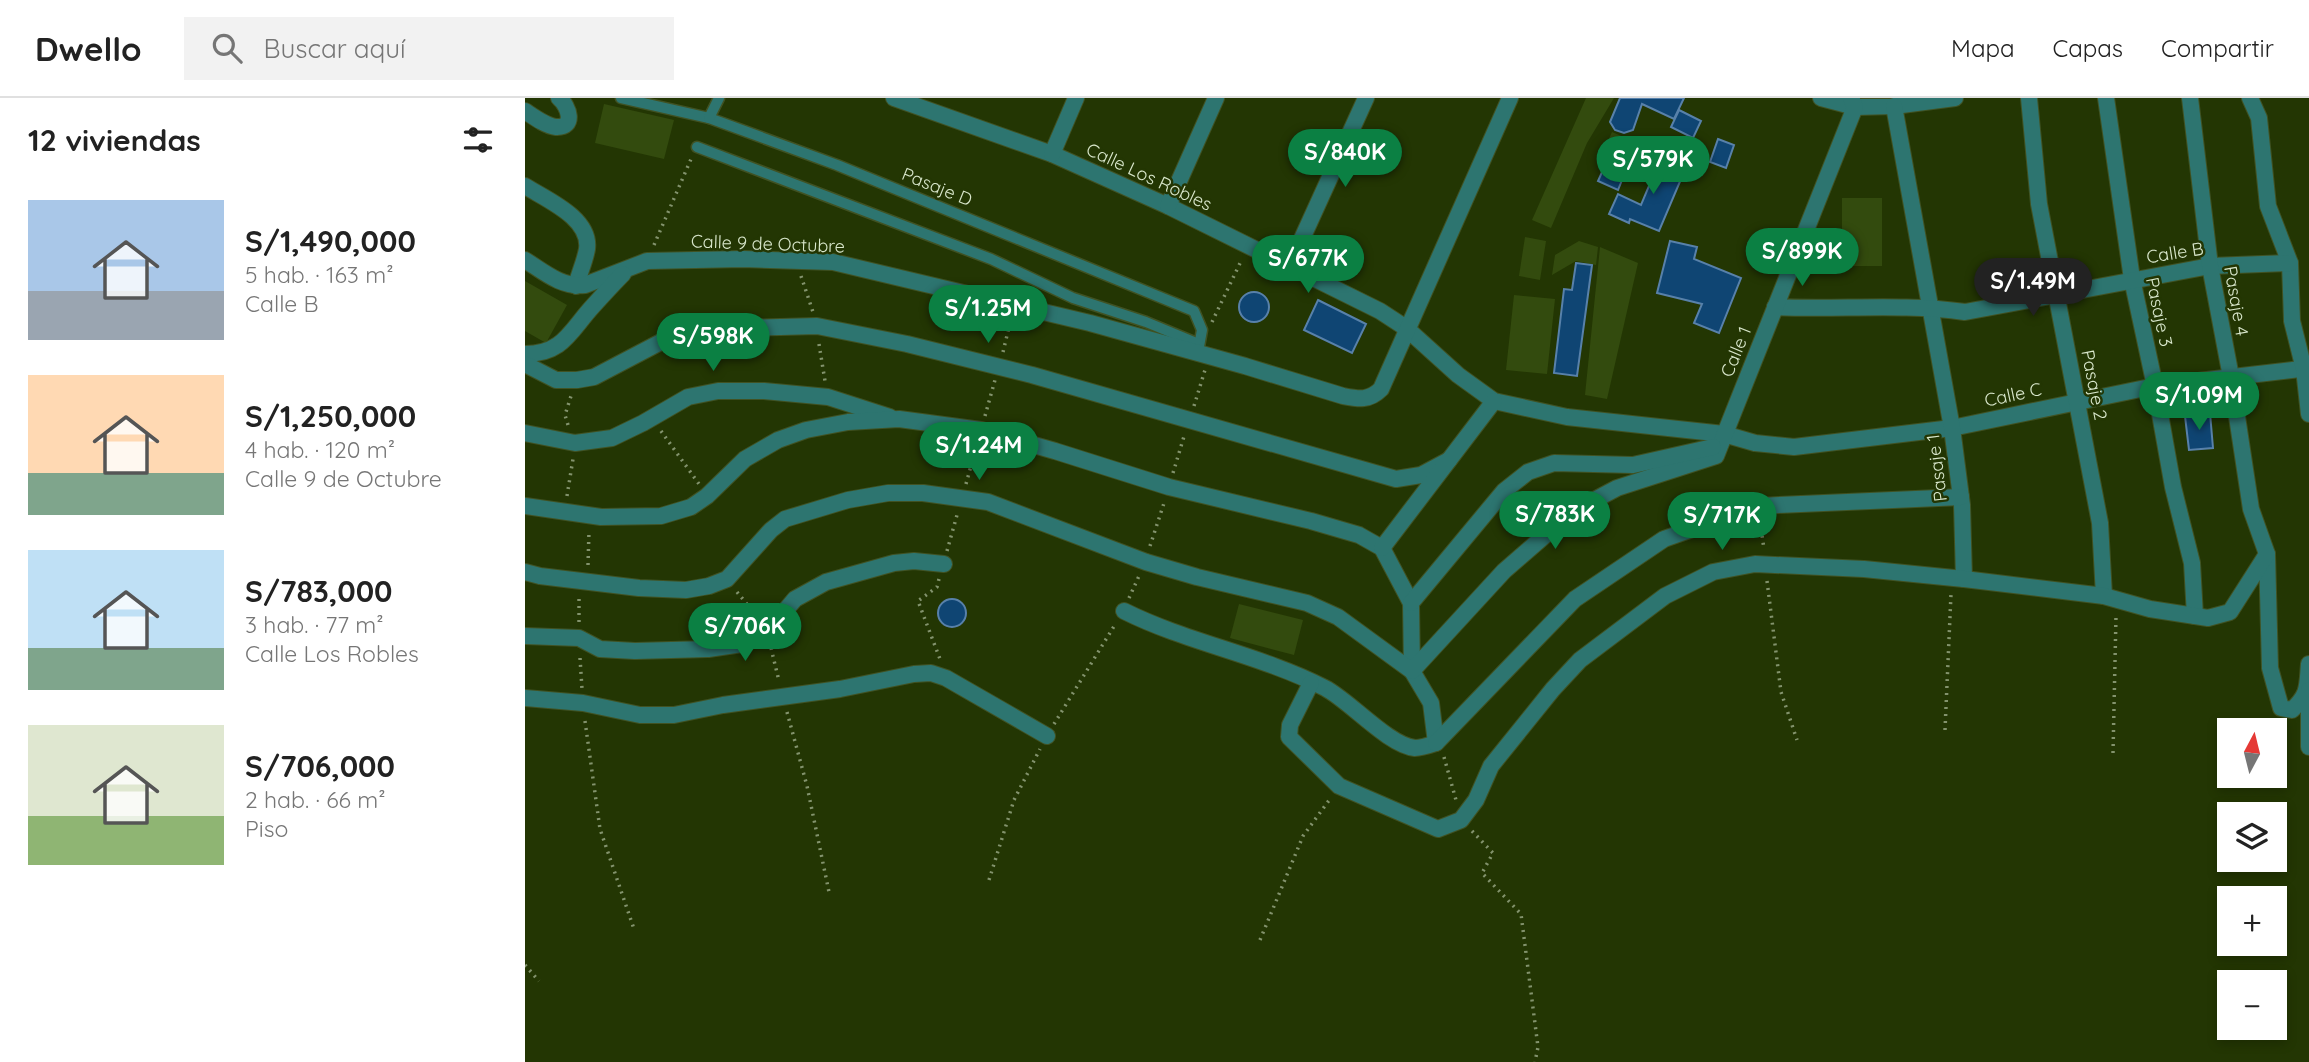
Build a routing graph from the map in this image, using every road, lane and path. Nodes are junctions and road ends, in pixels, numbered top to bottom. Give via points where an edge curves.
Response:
1 (559, 98) edge
2 (621, 98) edge
3 (719, 98) edge
4 (894, 98) edge
5 (1076, 98) edge
6 (1216, 98) edge
7 (1366, 98) edge
8 (1510, 98) edge
9 (1821, 98) edge
10 (1955, 98) edge
11 (2029, 98) edge
12 (2106, 98) edge
13 (2190, 98) edge
14 (2250, 98) edge
15 (924, 103) edge
16 (1853, 103) edge
17 (1894, 106) junction
18 (525, 111) edge
19 (709, 118) junction
20 (697, 146) joint
21 (1052, 154) junction
22 (525, 186) edge
23 (1168, 206) junction
24 (1249, 245) junction
25 (525, 260) edge
26 (647, 261) junction
27 (2290, 263) junction
28 (1290, 265) junction
29 (2210, 266) junction
30 (627, 269) junction
31 (2132, 279) junction
32 (576, 286) junction
33 (2057, 295) junction
34 (1015, 305) junction
35 (1775, 307) junction
36 (1930, 307) junction
37 (1406, 328) junction
38 (1198, 348) junction
39 (525, 354) edge
40 (525, 364) edge
41 (999, 366) junction
42 (2307, 369) edge
43 (2231, 377) junction
44 (2155, 386) junction
45 (1494, 401) junction
46 (2077, 402) junction
47 (2309, 414) edge
48 (899, 419) junction
49 (643, 423) junction
50 (1952, 428) junction
51 (981, 430) junction
52 (525, 433) edge
53 (1720, 445) junction
54 (1449, 460) junction
55 (707, 496) junction
56 (1961, 497) junction
57 (962, 498) junction
58 (525, 506) edge
59 (1758, 506) junction
60 (590, 515) junction
61 (1382, 548) junction
62 (2267, 554) junction
63 (944, 564) junction
64 (1765, 565) junction
65 (525, 572) edge
66 (1958, 578) junction
67 (727, 579) junction
68 (579, 581) junction
69 (2110, 598) junction
70 (1411, 603) junction
71 (1124, 611) dead end
72 (2195, 616) junction
73 (767, 632) junction
74 (526, 635) edge
75 (579, 638) junction
76 (2309, 664) edge
77 (1412, 671) junction
78 (946, 678) junction
79 (1311, 683) junction
80 (2309, 690) edge
81 (783, 695) junction
82 (525, 698) edge
83 (583, 702) junction
84 (1945, 730) dead end
85 (1047, 736) dead end
86 (1797, 740) dead end
87 (1436, 743) junction
88 (2309, 747) edge
89 (2113, 753) dead end
90 (1339, 786) junction
91 (1461, 820) junction
92 (829, 892) dead end
93 (634, 929) dead end
94 (1260, 940) dead end
95 (525, 965) edge
96 (540, 981) dead end
97 (1535, 1062) edge

1 - 18 street via 569,109 569,122 564,125 549,125
2 - 19 street, Pasaje D
3 - 19 street
4 - 15 street, Calle Los Robles
5 - 21 street
6 - 23 street
7 - 28 street
8 - 37 street
9 - 16 street
10 - 17 street
11 - 33 street, Pasaje 2 via 2039,204
12 - 31 street, Pasaje 3
13 - 29 street, Pasaje 4
14 - 27 street via 2259,118 2268,206
15 - 21 street, Calle Los Robles
16 - 17 street
16 - 35 street, Calle 1
17 - 36 street, Pasaje 1
19 - 38 street, Pasaje D via 1194,311 1202,330
20 - 26 path
20 - 38 street via 991,259
21 - 23 street, Calle Los Robles
22 - 32 street via 580,224 587,248
23 - 24 street, Calle Los Robles
24 - 28 street, Calle Los Robles
24 - 38 path
25 - 32 street via 559,282
26 - 30 street, Calle 9 de Octubre
26 - 34 street, Calle 9 de Octubre via 833,262
27 - 29 street, Calle B
27 - 42 street via 2292,321
28 - 37 street, Calle Los Robles
29 - 31 street, Calle B
29 - 43 street, Pasaje 4
30 - 32 street, Calle 9 de Octubre
30 - 39 street via 565,341 539,354
31 - 33 street, Calle B
31 - 44 street, Pasaje 3
33 - 36 street, Calle B via 1965,312
33 - 46 street, Pasaje 2
34 - 38 street, Calle 9 de Octubre
34 - 41 path
35 - 36 street, Calle B
35 - 53 street, Calle 1
36 - 50 street, Pasaje 1
37 - 38 street, Calle 9 de Octubre via 1381,389 1373,397 1360,399
37 - 45 street, Calle Los Robles
40 - 41 street via 556,380 577,380 594,377 676,334 700,328 817,326
41 - 51 path
41 - 54 street via 1396,479 1421,475
42 - 43 street, Calle C
42 - 47 street
43 - 44 street, Calle C
43 - 62 street, Pasaje 4 via 2251,509
44 - 46 street, Calle C
44 - 72 street, Pasaje 3 via 2192,563
45 - 53 street, Calle Los Robles
45 - 54 street
46 - 50 street, Calle C
46 - 69 street, Pasaje 2
48 - 49 street via 828,397 718,390 688,397
48 - 51 street
48 - 55 street via 848,422 778,439 745,459
49 - 52 street via 612,438 575,443
49 - 55 path via 663,432
50 - 53 street, Calle C via 1794,447
50 - 56 street, Pasaje 1
51 - 57 path
51 - 61 street via 1169,487 1359,535
53 - 70 street via 1633,465 1554,463 1528,472 1504,491
53 - 77 street via 1572,512 1504,571
54 - 61 street
55 - 60 street via 691,507 661,516
56 - 59 street
56 - 66 street, Pasaje 1
57 - 63 path
57 - 67 street via 888,493 804,512 771,530
57 - 77 street via 1001,506 1146,562 1307,603 1338,617
58 - 60 street
59 - 64 path
59 - 87 street via 1664,539 1574,599
60 - 68 path via 587,569
61 - 70 street
62 - 72 street via 2230,612
62 - 80 street, Pasaje 4 via 2270,668 2281,708 2292,710
63 - 73 street via 894,563 825,582 795,599
63 - 78 path via 937,587 918,601
64 - 66 street
64 - 86 path via 1781,692
64 - 91 street via 1713,572 1665,596 1580,660 1491,766
65 - 68 street
66 - 69 street
66 - 84 path
67 - 68 street via 687,590
67 - 73 path
68 - 75 path
69 - 72 street
69 - 89 path
70 - 77 street
71 - 79 street via 1157,628 1251,657
73 - 75 street via 742,645 687,650 600,649
73 - 81 path
74 - 75 street
75 - 83 path
76 - 80 street
77 - 87 street via 1430,703
78 - 81 street via 914,674
78 - 85 street
79 - 87 street via 1327,689 1395,739 1415,748
79 - 90 street via 1290,725 1289,737
80 - 88 street
81 - 83 street via 674,715 641,715
81 - 92 path
82 - 83 street
83 - 93 path via 600,829
87 - 91 path via 1444,756
90 - 91 street via 1439,829
90 - 94 path via 1303,836
91 - 97 path via 1493,853 1482,873 1521,914 1538,1047
95 - 96 path

